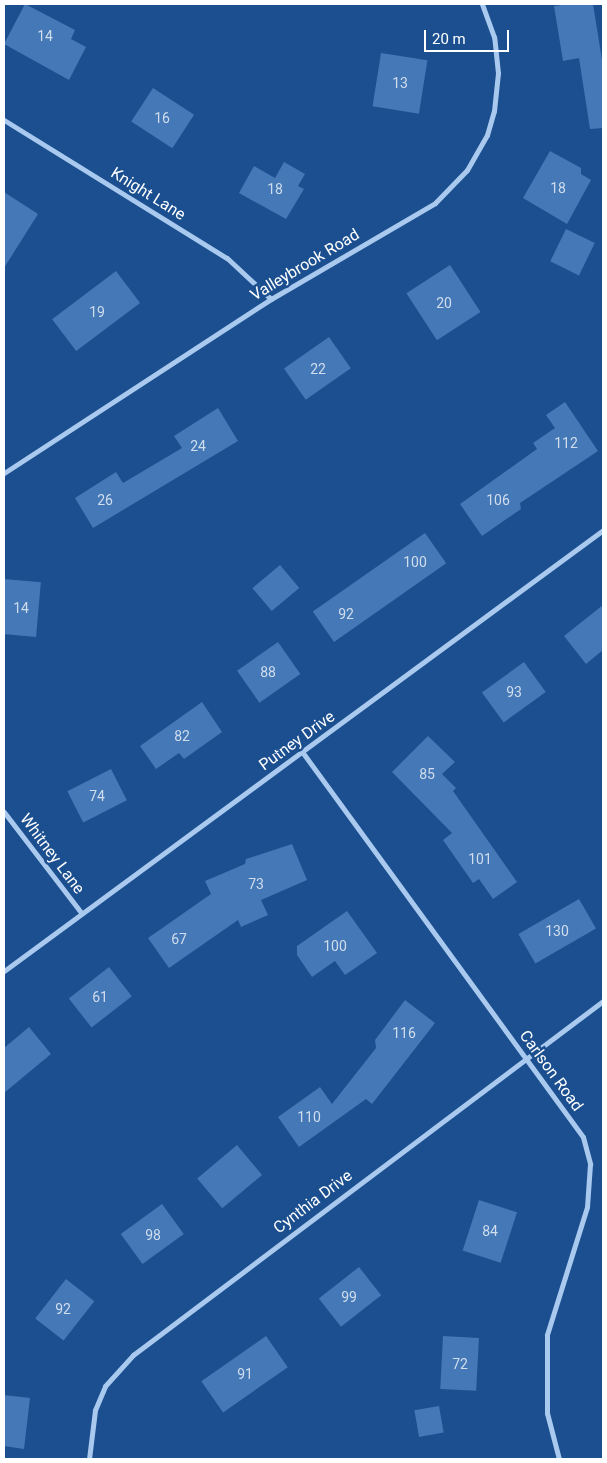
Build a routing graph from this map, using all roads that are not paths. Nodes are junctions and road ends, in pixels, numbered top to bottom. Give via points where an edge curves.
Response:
1 (482, 4) edge
2 (4, 120) edge
3 (271, 299) junction
4 (4, 472) edge
5 (603, 530) edge
6 (303, 753) junction
7 (4, 812) edge
8 (80, 912) junction
9 (4, 971) edge
10 (603, 1001) edge
11 (525, 1057) junction
12 (89, 1459) edge
13 (559, 1459) edge

1 - 3 street, Valleybrook Road via 494,37 498,73 487,135 466,170 435,202
2 - 3 street, Knight Lane via 227,258
3 - 4 street, Valleybrook Road
5 - 6 street, Putney Drive
6 - 8 street, Putney Drive
6 - 11 street, Carlson Road
7 - 8 street, Whitney Lane
8 - 9 street, Putney Drive
10 - 11 street, Cynthia Drive
11 - 12 street, Cynthia Drive via 133,1355 102,1394 94,1419
11 - 13 street, Carlson Road via 583,1137 590,1164 587,1207 547,1335 547,1413

